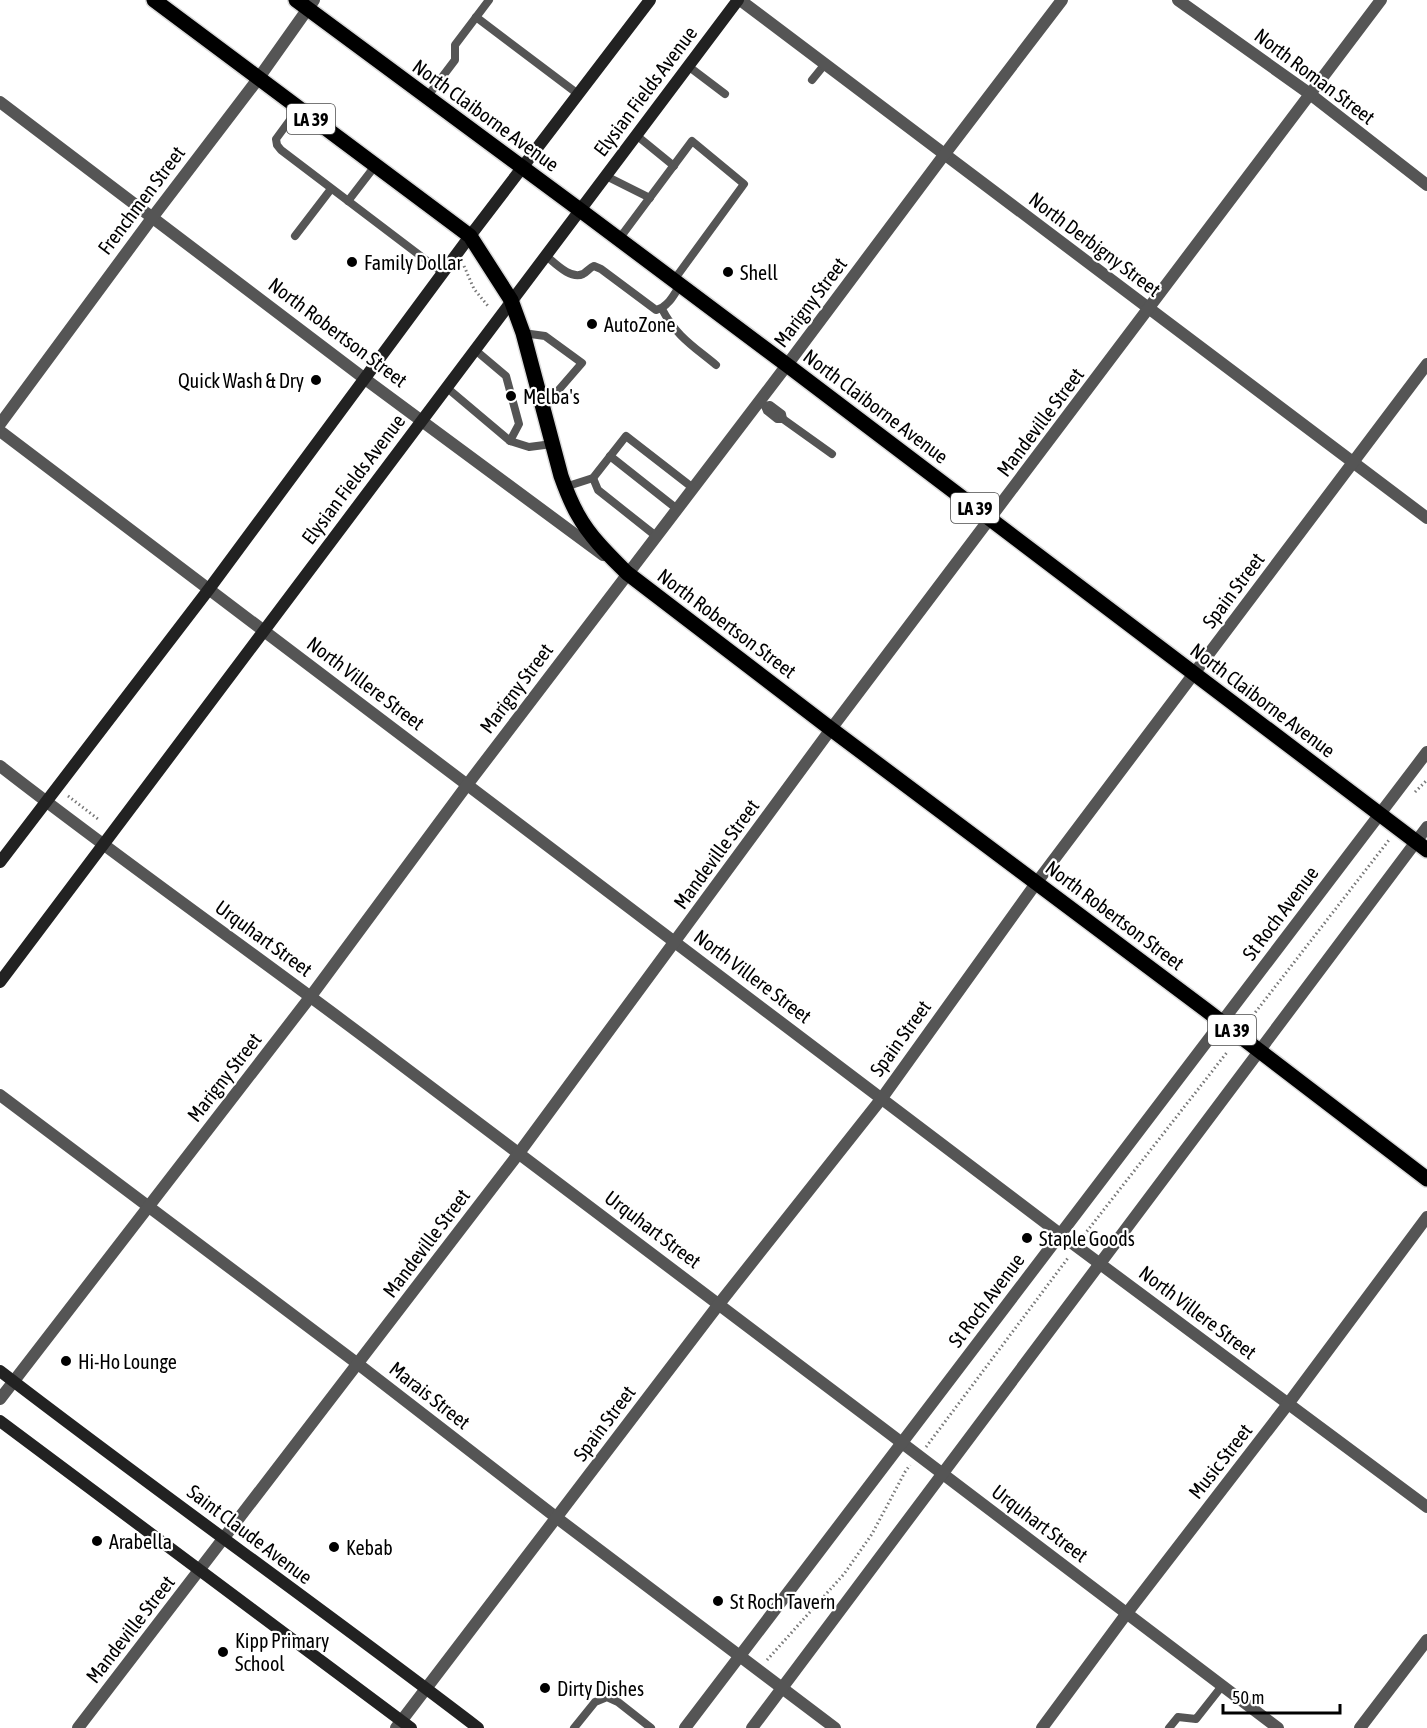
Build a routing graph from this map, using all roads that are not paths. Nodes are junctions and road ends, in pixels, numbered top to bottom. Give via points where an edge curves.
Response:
1 (154, 0) edge
2 (489, 0) edge
3 (650, 0) edge
4 (739, 0) edge
5 (1062, 0) edge
6 (1178, 0) edge
7 (1381, 0) edge
8 (306, 3) edge
9 (476, 17) junction
10 (825, 64) junction
11 (688, 66) junction
12 (258, 79) junction
13 (812, 80) dead end
14 (578, 94) junction
15 (725, 94) dead end
16 (1310, 94) junction
17 (428, 97) junction
18 (0, 102) edge
19 (298, 109) junction
20 (636, 135) junction
21 (944, 155) junction
22 (375, 166) junction
23 (674, 166) junction
24 (523, 168) junction
25 (606, 176) junction
26 (1427, 185) edge
27 (332, 189) junction
28 (650, 198) junction
29 (348, 201) junction
30 (580, 210) junction
31 (152, 218) junction
32 (295, 236) dead end
33 (470, 236) junction
34 (619, 239) junction
35 (545, 255) junction
36 (443, 273) junction
37 (677, 283) junction
38 (511, 300) junction
39 (662, 309) junction
40 (1150, 309) junction
41 (523, 333) junction
42 (474, 349) junction
43 (1427, 364) edge
44 (716, 365) dead end
45 (787, 365) junction
46 (365, 379) junction
47 (446, 387) junction
48 (762, 404) junction
49 (543, 409) junction
50 (421, 420) junction
51 (0, 424) edge
52 (0, 431) edge
53 (510, 441) junction
54 (552, 444) junction
55 (832, 454) dead end
56 (610, 456) junction
57 (1352, 462) junction
58 (593, 478) junction
59 (565, 487) junction
60 (693, 488) junction
61 (677, 509) junction
62 (1427, 518) edge
63 (990, 520) junction
64 (656, 536) junction
65 (627, 573) junction
66 (209, 589) junction
67 (264, 630) junction
68 (1194, 674) junction
69 (831, 729) junction
70 (1427, 752) edge
71 (0, 766) edge
72 (467, 785) junction
73 (46, 802) junction
74 (1380, 814) junction
75 (1427, 827) edge
76 (103, 844) junction
77 (1421, 846) edge
78 (0, 862) edge
79 (1037, 882) junction
80 (675, 942) junction
81 (0, 982) edge
82 (311, 996) junction
83 (1222, 1022) junction
84 (1259, 1050) junction
85 (0, 1095) edge
86 (882, 1098) junction
87 (519, 1153) junction
88 (1427, 1179) edge
89 (148, 1208) junction
90 (1427, 1216) edge
91 (1061, 1234) junction
92 (1100, 1263) junction
93 (719, 1304) junction
94 (358, 1364) junction
95 (0, 1371) edge
96 (14, 1381) junction
97 (0, 1399) edge
98 (1288, 1404) junction
99 (0, 1421) edge
100 (902, 1443) junction
101 (942, 1474) junction
102 (1427, 1507) edge
103 (557, 1518) junction
104 (223, 1540) junction
105 (200, 1570) junction
106 (1126, 1613) junction
107 (1427, 1640) edge
108 (740, 1656) junction
109 (1222, 1686) junction
110 (426, 1688) junction
111 (782, 1688) junction
112 (403, 1726) edge
113 (647, 1727) edge
114 (78, 1728) edge
115 (478, 1728) edge
116 (574, 1728) edge
117 (685, 1728) edge
118 (752, 1728) edge
119 (835, 1728) edge
120 (1042, 1728) edge
121 (1169, 1728) edge
122 (1278, 1728) edge
123 (1360, 1728) edge

1 - 12 main road, LA 39
2 - 9 lane
3 - 14 main road
4 - 10 street, North Derbigny Street
4 - 11 main road, Elysian Fields Avenue
5 - 21 street, Marigny Street
6 - 16 street, North Roman Street
7 - 16 street, Mandeville Street
8 - 12 street, Frenchmen Street
8 - 17 main road, North Claiborne Avenue / LA 39
9 - 14 lane
9 - 17 lane via 455,45 455,60
10 - 13 lane
10 - 21 street, North Derbigny Street
11 - 15 lane
11 - 20 main road, Elysian Fields Avenue
12 - 19 main road, LA 39
12 - 31 street, Frenchmen Street
14 - 24 main road
16 - 26 street, North Roman Street
16 - 40 street, Mandeville Street
17 - 24 main road, North Claiborne Avenue / LA 39
18 - 31 street, North Robertson Street
19 - 22 main road, LA 39
19 - 27 lane via 276,139 277,145
20 - 23 lane
20 - 25 main road, Elysian Fields Avenue
21 - 40 street, North Derbigny Street
21 - 45 street, Marigny Street
22 - 29 lane
22 - 33 main road, LA 39
23 - 28 lane
23 - 37 lane via 692,141 744,184
24 - 30 main road, North Claiborne Avenue / LA 39
24 - 33 main road
25 - 28 lane
25 - 30 main road, Elysian Fields Avenue
27 - 29 lane
27 - 32 lane
28 - 34 lane
29 - 36 lane
30 - 34 main road, North Claiborne Avenue / LA 39
30 - 35 main road, Elysian Fields Avenue
31 - 46 street, North Robertson Street
31 - 51 street, Frenchmen Street
33 - 36 main road
33 - 38 main road, LA 39
34 - 37 main road, North Claiborne Avenue / LA 39
35 - 38 main road, Elysian Fields Avenue
35 - 39 lane via 574,276 594,266 602,269 656,310
36 - 46 main road
37 - 39 lane
37 - 45 main road, North Claiborne Avenue / LA 39
38 - 41 main road, LA 39
38 - 42 main road, Elysian Fields Avenue
39 - 44 lane via 678,334
40 - 57 street, North Derbigny Street
40 - 63 street, Mandeville Street
41 - 49 main road, LA 39
41 - 49 lane via 545,336 582,363
42 - 47 main road, Elysian Fields Avenue
42 - 53 lane via 506,376 519,424
43 - 57 street, Spain Street
45 - 48 street, Marigny Street
45 - 63 main road, North Claiborne Avenue / LA 39
46 - 50 street, North Robertson Street
46 - 66 main road
47 - 50 main road, Elysian Fields Avenue
47 - 53 lane
48 - 55 lane via 770,405
48 - 60 street, Marigny Street
49 - 54 main road, LA 39
50 - 65 street, North Robertson Street
50 - 67 main road, Elysian Fields Avenue
52 - 66 street, North Villere Street
53 - 54 lane via 529,447
54 - 59 main road, LA 39
56 - 58 lane
56 - 60 lane via 626,436
56 - 61 lane
57 - 62 street, North Derbigny Street
57 - 68 street, Spain Street
58 - 59 lane
58 - 64 lane via 598,490
59 - 65 main road, LA 39 via 579,518
60 - 61 street, Marigny Street
61 - 64 street, Marigny Street
63 - 68 main road, North Claiborne Avenue / LA 39
63 - 69 street, Mandeville Street
64 - 65 street, Marigny Street
65 - 69 main road, North Robertson Street / LA 39
65 - 72 street, Marigny Street
66 - 67 street, North Villere Street
66 - 73 main road
67 - 72 street, North Villere Street
67 - 76 main road, Elysian Fields Avenue
68 - 74 main road, North Claiborne Avenue / LA 39
68 - 79 street, Spain Street
69 - 79 main road, North Robertson Street / LA 39
69 - 80 street, Mandeville Street
70 - 74 street, St Roch Avenue
71 - 73 street, Urquhart Street
72 - 80 street, North Villere Street
72 - 82 street, Marigny Street
73 - 76 street, Urquhart Street
73 - 78 main road
74 - 77 main road, North Claiborne Avenue / LA 39
74 - 83 street, St Roch Avenue
75 - 77 street
76 - 81 main road, Elysian Fields Avenue
76 - 82 street, Urquhart Street
77 - 84 street
79 - 83 main road, North Robertson Street / LA 39
79 - 86 street, Spain Street
80 - 86 street, North Villere Street
80 - 87 street, Mandeville Street
82 - 87 street, Urquhart Street
82 - 89 street, Marigny Street
83 - 84 main road, North Robertson Street / LA 39
83 - 91 street, St Roch Avenue
84 - 88 main road, North Robertson Street / LA 39
84 - 92 street
85 - 89 street, Marais Street
86 - 91 street, North Villere Street
86 - 93 street, Spain Street
87 - 93 street, Urquhart Street
87 - 94 street, Mandeville Street
89 - 94 street, Marais Street
89 - 96 street, Marigny Street
90 - 98 street, Music Street
91 - 92 street, North Villere Street
91 - 100 street, St Roch Avenue
92 - 98 street, North Villere Street
92 - 101 street
93 - 100 street, Urquhart Street
93 - 103 street, Spain Street
94 - 103 street, Marais Street
94 - 104 street, Mandeville Street
95 - 96 main road, Saint Claude Avenue
96 - 97 street, Marigny Street
96 - 104 main road, Saint Claude Avenue
98 - 102 street, North Villere Street
98 - 106 street, Music Street
99 - 105 main road
100 - 101 street, Urquhart Street
100 - 108 street, St Roch Avenue
101 - 106 street, Urquhart Street
101 - 111 street
103 - 108 street, Marais Street
103 - 110 street, Spain Street
104 - 105 street, Mandeville Street
104 - 110 main road, Saint Claude Avenue
105 - 112 main road
105 - 114 street, Mandeville Street
106 - 109 street, Urquhart Street
106 - 120 street, Music Street
107 - 123 street
108 - 111 street, Marais Street
108 - 117 street, St Roch Avenue
109 - 121 lane via 1196,1719 1178,1717
109 - 122 street, Urquhart Street
110 - 112 street, Spain Street
110 - 115 main road, Saint Claude Avenue
111 - 118 street
111 - 119 street, Marais Street
113 - 116 lane via 607,1697 596,1702

